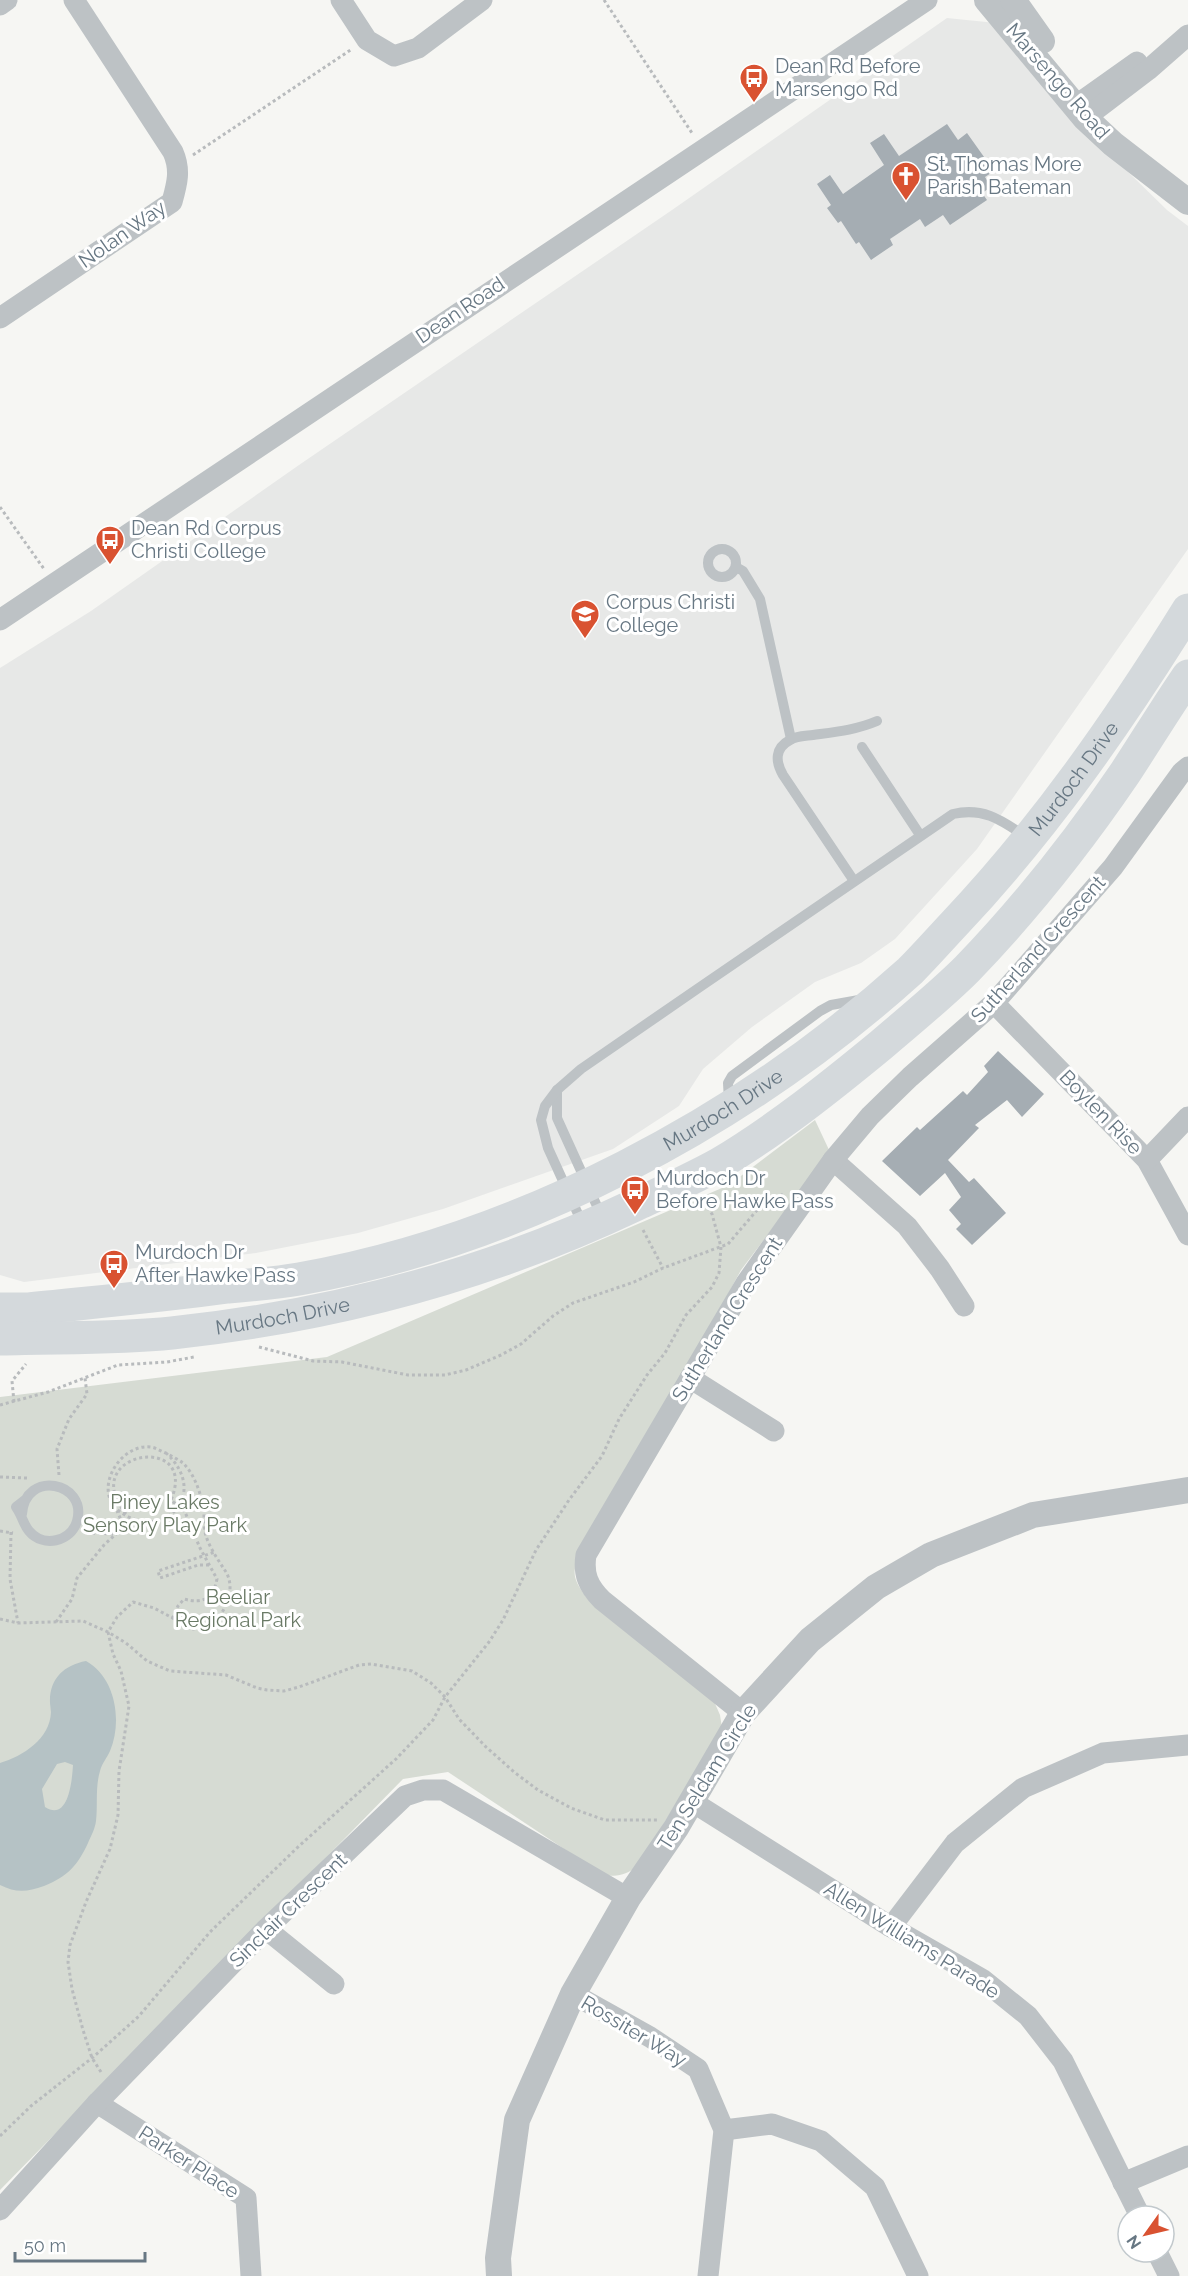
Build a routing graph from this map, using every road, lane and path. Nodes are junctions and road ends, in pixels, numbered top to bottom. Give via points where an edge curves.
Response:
1 (7, 0) edge
2 (74, 0) edge
3 (341, 0) edge
4 (482, 0) edge
5 (604, 0) edge
6 (987, 0) edge
7 (1013, 0) edge
8 (929, 1) edge
9 (0, 5) edge
10 (1183, 39) edge
11 (367, 40) junction
12 (1085, 108) junction
13 (696, 139) dead end
14 (178, 164) junction
15 (1188, 186) edge
16 (1188, 202) edge
17 (0, 318) edge
18 (0, 507) edge
19 (736, 567) dead end
20 (54, 584) junction
21 (1188, 610) edge
22 (0, 620) edge
23 (1183, 686) edge
24 (877, 722) dead end
25 (791, 739) junction
26 (862, 747) dead end
27 (1188, 768) edge
28 (920, 835) junction
29 (1030, 839) junction
30 (854, 881) junction
31 (994, 1003) junction
32 (557, 1090) junction
33 (1188, 1117) edge
34 (833, 1160) junction
35 (1147, 1160) junction
36 (577, 1189) junction
37 (706, 1193) dead end
38 (701, 1197) junction
39 (695, 1200) dead end
40 (594, 1224) junction
41 (641, 1226) dead end
42 (1188, 1235) edge
43 (663, 1268) dead end
44 (964, 1306) dead end
45 (0, 1309) edge
46 (0, 1339) edge
47 (85, 1377) dead end
48 (690, 1378) junction
49 (774, 1431) dead end
50 (154, 1449) junction
51 (166, 1454) junction
52 (152, 1455) junction
53 (59, 1476) dead end
54 (1188, 1490) edge
55 (25, 1500) joint
56 (116, 1509) junction
57 (129, 1517) junction
58 (0, 1531) edge
59 (215, 1554) junction
60 (209, 1565) junction
61 (0, 1619) edge
62 (172, 1619) junction
63 (18, 1623) junction
64 (56, 1623) junction
65 (108, 1632) junction
66 (445, 1696) junction
67 (743, 1713) junction
68 (1188, 1745) edge
69 (691, 1800) junction
70 (676, 1828) junction
71 (628, 1898) junction
72 (891, 1927) junction
73 (266, 1929) junction
74 (334, 1984) dead end
75 (573, 1994) junction
76 (92, 2058) junction
77 (113, 2087) junction
78 (96, 2103) junction
79 (724, 2130) junction
80 (0, 2136) edge
81 (1188, 2156) edge
82 (1124, 2183) junction
83 (1134, 2204) edge
84 (0, 2210) edge
85 (251, 2276) edge
86 (499, 2276) edge
87 (708, 2276) edge
88 (918, 2276) edge

1 - 9 street
2 - 14 street
3 - 11 street
4 - 11 street via 418,48 394,56
5 - 13 path
6 - 12 street, Marsengo Road
7 - 12 street, Marsengo Road
8 - 20 street, Dean Road via 410,343
10 - 12 street via 1142,58
11 - 14 path
12 - 15 street, Marsengo Road
12 - 16 street, Marsengo Road via 1113,144
14 - 17 street, Nolan Way via 172,202
18 - 20 path
19 - 25 lane via 760,599
20 - 22 street, Dean Road
21 - 29 main road, Murdoch Drive via 1069,788
23 - 40 main road, Murdoch Drive via 1111,792 1029,900 924,1009 840,1079 732,1156
24 - 25 lane
25 - 30 lane via 780,748 777,764
26 - 28 lane
27 - 31 street, Sutherland Crescent via 1113,867
28 - 29 lane via 953,814 970,810 1002,821
28 - 30 lane
29 - 36 main road, Murdoch Drive via 911,970 817,1048 665,1147
30 - 32 lane via 581,1069
31 - 34 street, Sutherland Crescent via 870,1116
31 - 35 street, Boylen Rise
32 - 36 lane via 557,1118
32 - 36 lane via 540,1120 548,1148
33 - 35 street
34 - 44 street via 907,1226
34 - 48 street, Sutherland Crescent via 746,1282
35 - 42 street, Boylen Rise
36 - 40 lane
36 - 40 lane
36 - 45 main road, Murdoch Drive via 479,1230 392,1257 299,1279
37 - 38 path
38 - 39 path
38 - 66 path via 712,1214 721,1247 719,1273 712,1287 686,1315 619,1419 602,1456 536,1550 489,1642
40 - 46 main road, Murdoch Drive via 471,1271 279,1317 145,1335
41 - 43 path
47 - 53 path via 87,1394 69,1419 57,1449
48 - 49 street
48 - 67 street, Sutherland Crescent via 586,1555 585,1572 591,1589 602,1600
50 - 51 path
50 - 52 path
50 - 56 path via 135,1450 113,1469 109,1487
51 - 57 path via 180,1469 183,1480 183,1500 177,1511 150,1522
51 - 59 path via 183,1463 194,1478 206,1536
52 - 57 path via 129,1462 115,1479 118,1503
52 - 60 path via 169,1464 174,1472 177,1484 171,1500 185,1512
54 - 67 street, Ten Seldam Circle via 1033,1515 931,1555 853,1604 810,1640
55 - 55 lane via 21,1514 35,1537 52,1541 68,1535 77,1520 72,1495 56,1485 38,1487
56 - 57 path
56 - 64 path via 122,1522 119,1528 77,1578 72,1599
58 - 63 path via 11,1532 10,1579
59 - 60 path via 158,1571 160,1578
59 - 62 path via 230,1579 230,1593 222,1613 209,1625 193,1629
60 - 62 path via 217,1579 215,1590 206,1600 184,1599
61 - 63 path
62 - 65 path via 133,1602
63 - 64 path
64 - 65 path via 83,1621
65 - 66 path via 147,1661 170,1671 226,1675 256,1688 284,1691 346,1668 371,1664 412,1671
65 - 76 path via 129,1706 119,1771 118,1815 110,1849 70,1945 68,1962
66 - 70 path via 459,1719 538,1790 604,1820 657,1820
66 - 76 path via 433,1720 396,1759 242,1900 139,2016
67 - 69 street, Ten Seldam Circle
68 - 72 street via 1104,1753 1023,1788 955,1844
69 - 70 street, Ten Seldam Circle
69 - 72 street, Allen Williams Parade
70 - 71 street, Ten Seldam Circle
71 - 73 street, Sinclair Crescent via 443,1790 423,1790 405,1796
71 - 75 street, Ten Seldam Circle
72 - 82 street, Allen Williams Parade via 982,1979 1028,2016 1063,2061
73 - 74 street
73 - 77 street, Sinclair Crescent
75 - 79 street, Rossiter Way via 650,2037 698,2070
75 - 86 street, Ten Seldam Circle via 517,2120 498,2258
76 - 77 path
76 - 80 path
77 - 78 street, Sinclair Crescent
78 - 84 street, Sinclair Crescent
78 - 85 street, Parker Place via 246,2198
79 - 87 street, Rossiter Way
79 - 88 street via 772,2124 821,2141 876,2187
81 - 82 street
82 - 83 street, Allen Williams Parade

